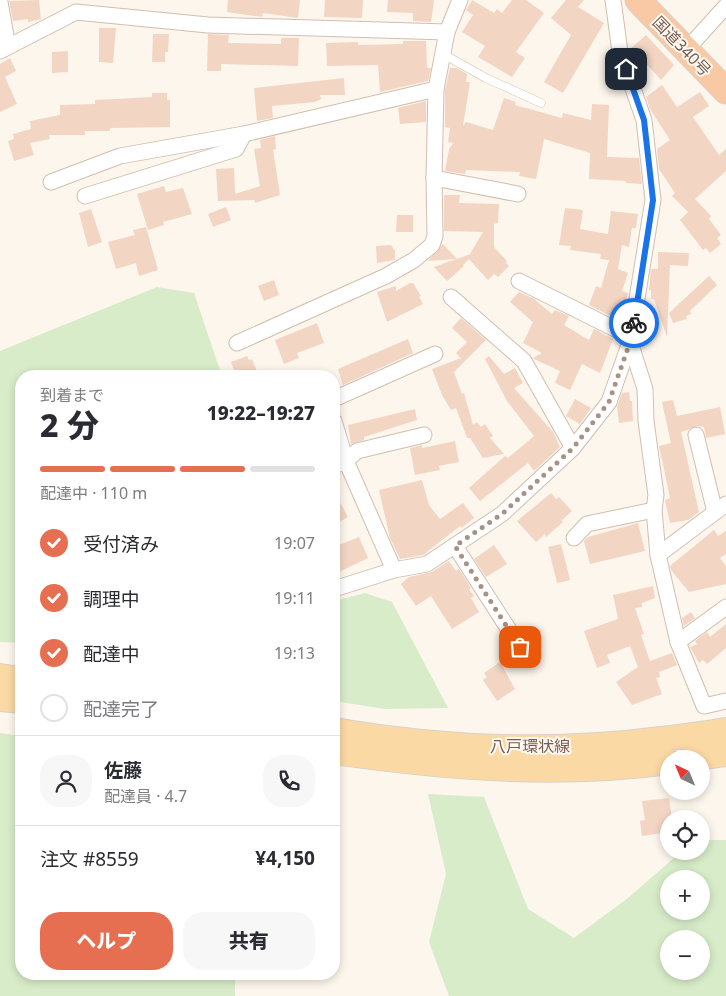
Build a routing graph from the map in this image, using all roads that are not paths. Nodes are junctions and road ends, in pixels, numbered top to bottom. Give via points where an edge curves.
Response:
1 (460, 0) edge
2 (613, 0) edge
3 (638, 0) edge
4 (0, 2) edge
5 (726, 6) edge
6 (70, 7) edge
7 (447, 32) junction
8 (4, 49) edge
9 (686, 50) junction
10 (443, 54) junction
11 (436, 89) junction
12 (726, 92) edge
13 (541, 102) dead end
14 (244, 134) junction
15 (434, 178) junction
16 (51, 182) dead end
17 (518, 194) dead end
18 (85, 196) dead end
19 (519, 281) dead end
20 (451, 297) dead end
21 (631, 340) junction
22 (237, 343) dead end
23 (435, 354) dead end
24 (340, 395) edge
25 (424, 435) dead end
26 (696, 436) dead end
27 (573, 448) junction
28 (340, 463) edge
29 (721, 508) edge
30 (654, 510) junction
31 (574, 538) dead end
32 (455, 546) junction
33 (658, 555) junction
34 (394, 570) junction
35 (340, 587) edge
36 (726, 608) edge
37 (678, 642) junction
38 (520, 647) dead end
39 (0, 676) edge
40 (15, 678) edge
41 (0, 699) edge
42 (15, 700) edge
43 (726, 701) edge
44 (726, 730) edge
45 (340, 731) edge
46 (340, 753) edge
47 (726, 754) edge
48 (710, 756) edge
49 (660, 763) edge

1 - 7 street
2 - 21 street via 620,52 644,120 653,200
3 - 9 highway, 国道340号
4 - 8 street
5 - 9 street
6 - 7 street via 76,12 208,25
6 - 8 street
7 - 10 street
9 - 12 highway, 国道340号
10 - 11 street
10 - 13 lane via 495,83
11 - 14 street
11 - 15 street
14 - 16 street via 120,156
14 - 18 street via 236,149
15 - 17 street
15 - 22 street via 435,236 432,244 414,260 386,276
19 - 21 street
20 - 27 street via 524,362
21 - 27 street via 609,402
21 - 30 street via 645,389 656,495
23 - 24 street
25 - 28 street via 356,452
26 - 29 street
27 - 32 street via 502,514
28 - 34 street
29 - 33 street
30 - 31 street via 587,524
30 - 33 street
32 - 34 street via 427,564
32 - 38 street
33 - 37 street
34 - 35 street
36 - 37 street
37 - 43 street via 704,706
39 - 40 main road
41 - 42 main road
44 - 45 main road, 八戸環状線 via 624,744 537,748 430,744
46 - 49 main road, 八戸環状線 via 476,768 554,770
47 - 48 main road

